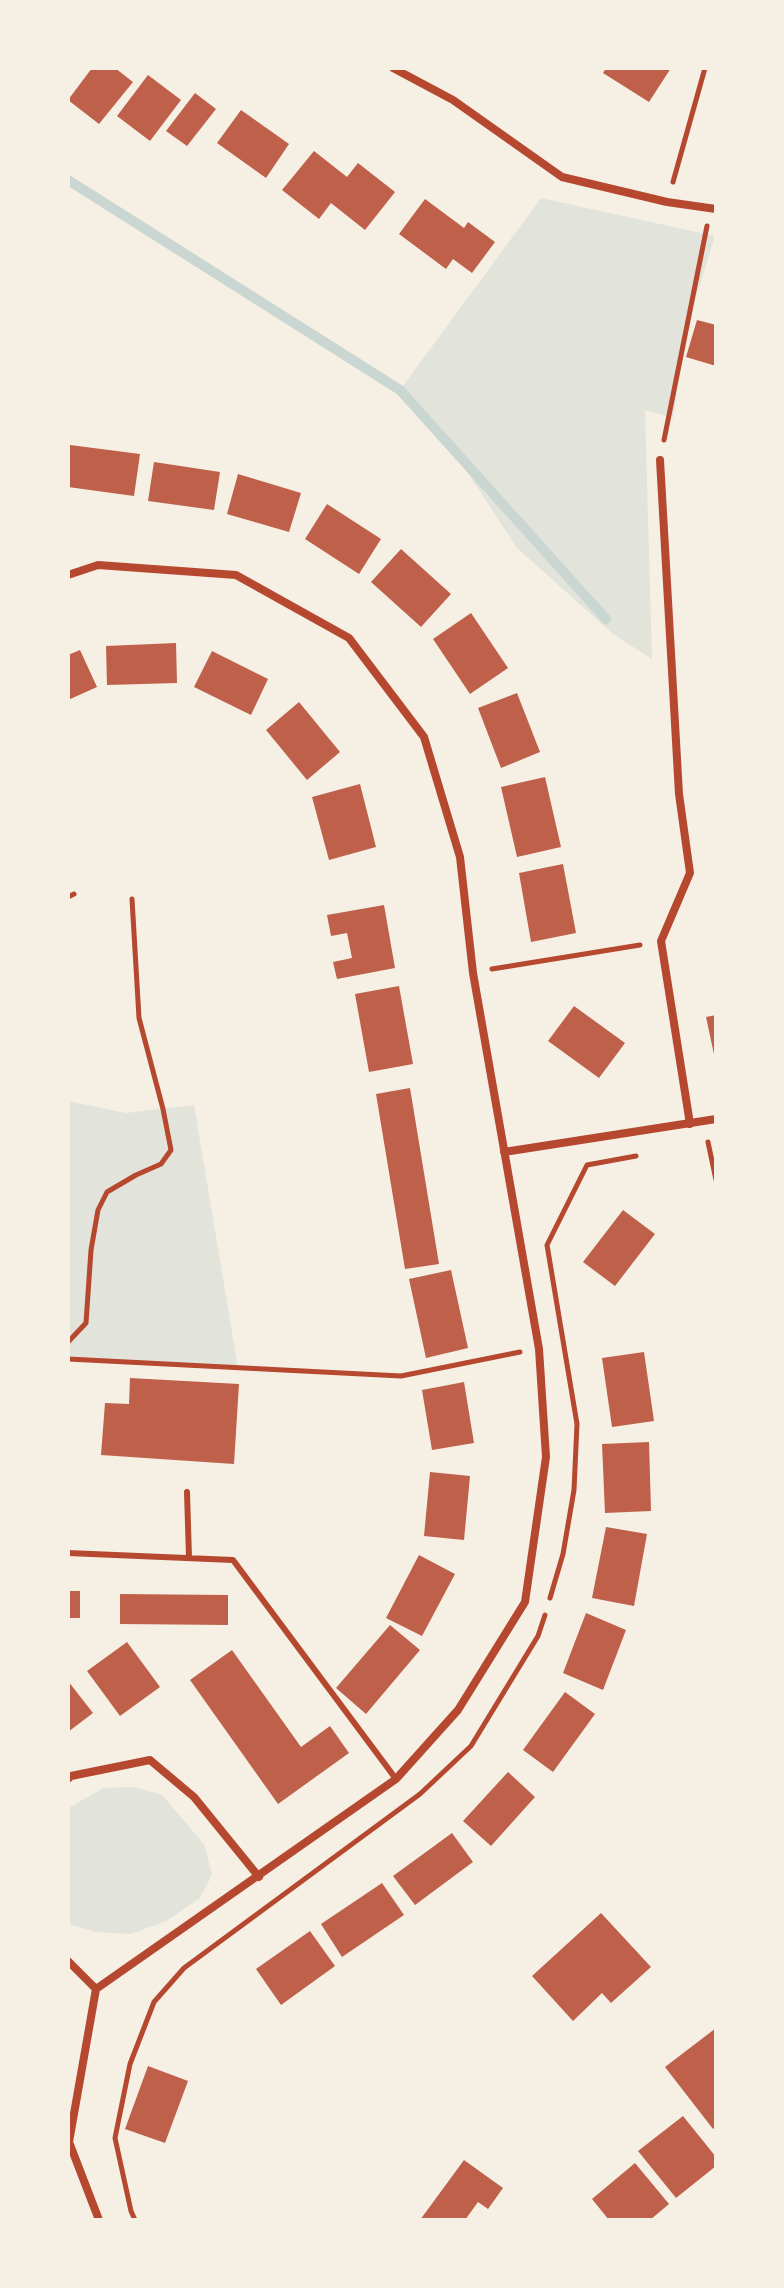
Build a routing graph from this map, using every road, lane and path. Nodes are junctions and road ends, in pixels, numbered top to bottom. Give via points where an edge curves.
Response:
1 (393, 68) edge
2 (705, 68) edge
3 (667, 202) junction
4 (713, 209) edge
5 (660, 460) joint
6 (68, 575) edge
7 (132, 899) dead end
8 (661, 941) junction
9 (473, 973) junction
10 (716, 1119) edge
11 (690, 1124) junction
12 (713, 1143) edge
13 (695, 1146) dead end
14 (504, 1152) junction
15 (648, 1154) dead end
16 (716, 1180) edge
17 (68, 1342) edge
18 (539, 1349) junction
19 (68, 1359) edge
20 (187, 1492) dead end
21 (68, 1553) edge
22 (189, 1558) junction
23 (68, 1779) edge
24 (396, 1779) junction
25 (259, 1877) junction
26 (68, 1961) edge
27 (96, 1989) junction
28 (99, 2220) edge
29 (135, 2220) edge

1 - 3 street via 453,100 562,177
2 - 3 path
3 - 4 street
4 - 5 path
5 - 8 street via 679,794 690,873
6 - 9 street via 98,565 236,575 349,638 424,737 460,857
7 - 17 path via 139,1018 171,1150 161,1164 107,1192 91,1250 86,1323
8 - 9 path
8 - 11 street
9 - 14 street
10 - 11 street
11 - 12 path
11 - 14 street
12 - 13 path
12 - 16 path
14 - 18 street
15 - 29 path via 587,1165 547,1245 577,1424 574,1490 563,1554 538,1636 471,1746 431,1785 184,1968 154,2002 130,2064 115,2138
18 - 19 path via 401,1376
18 - 24 street via 546,1457 525,1602 458,1710
20 - 22 lane
21 - 22 lane
22 - 24 lane via 233,1560
23 - 25 street via 150,1760 194,1797
24 - 25 street
25 - 27 street
26 - 27 street
27 - 28 street via 69,2142

